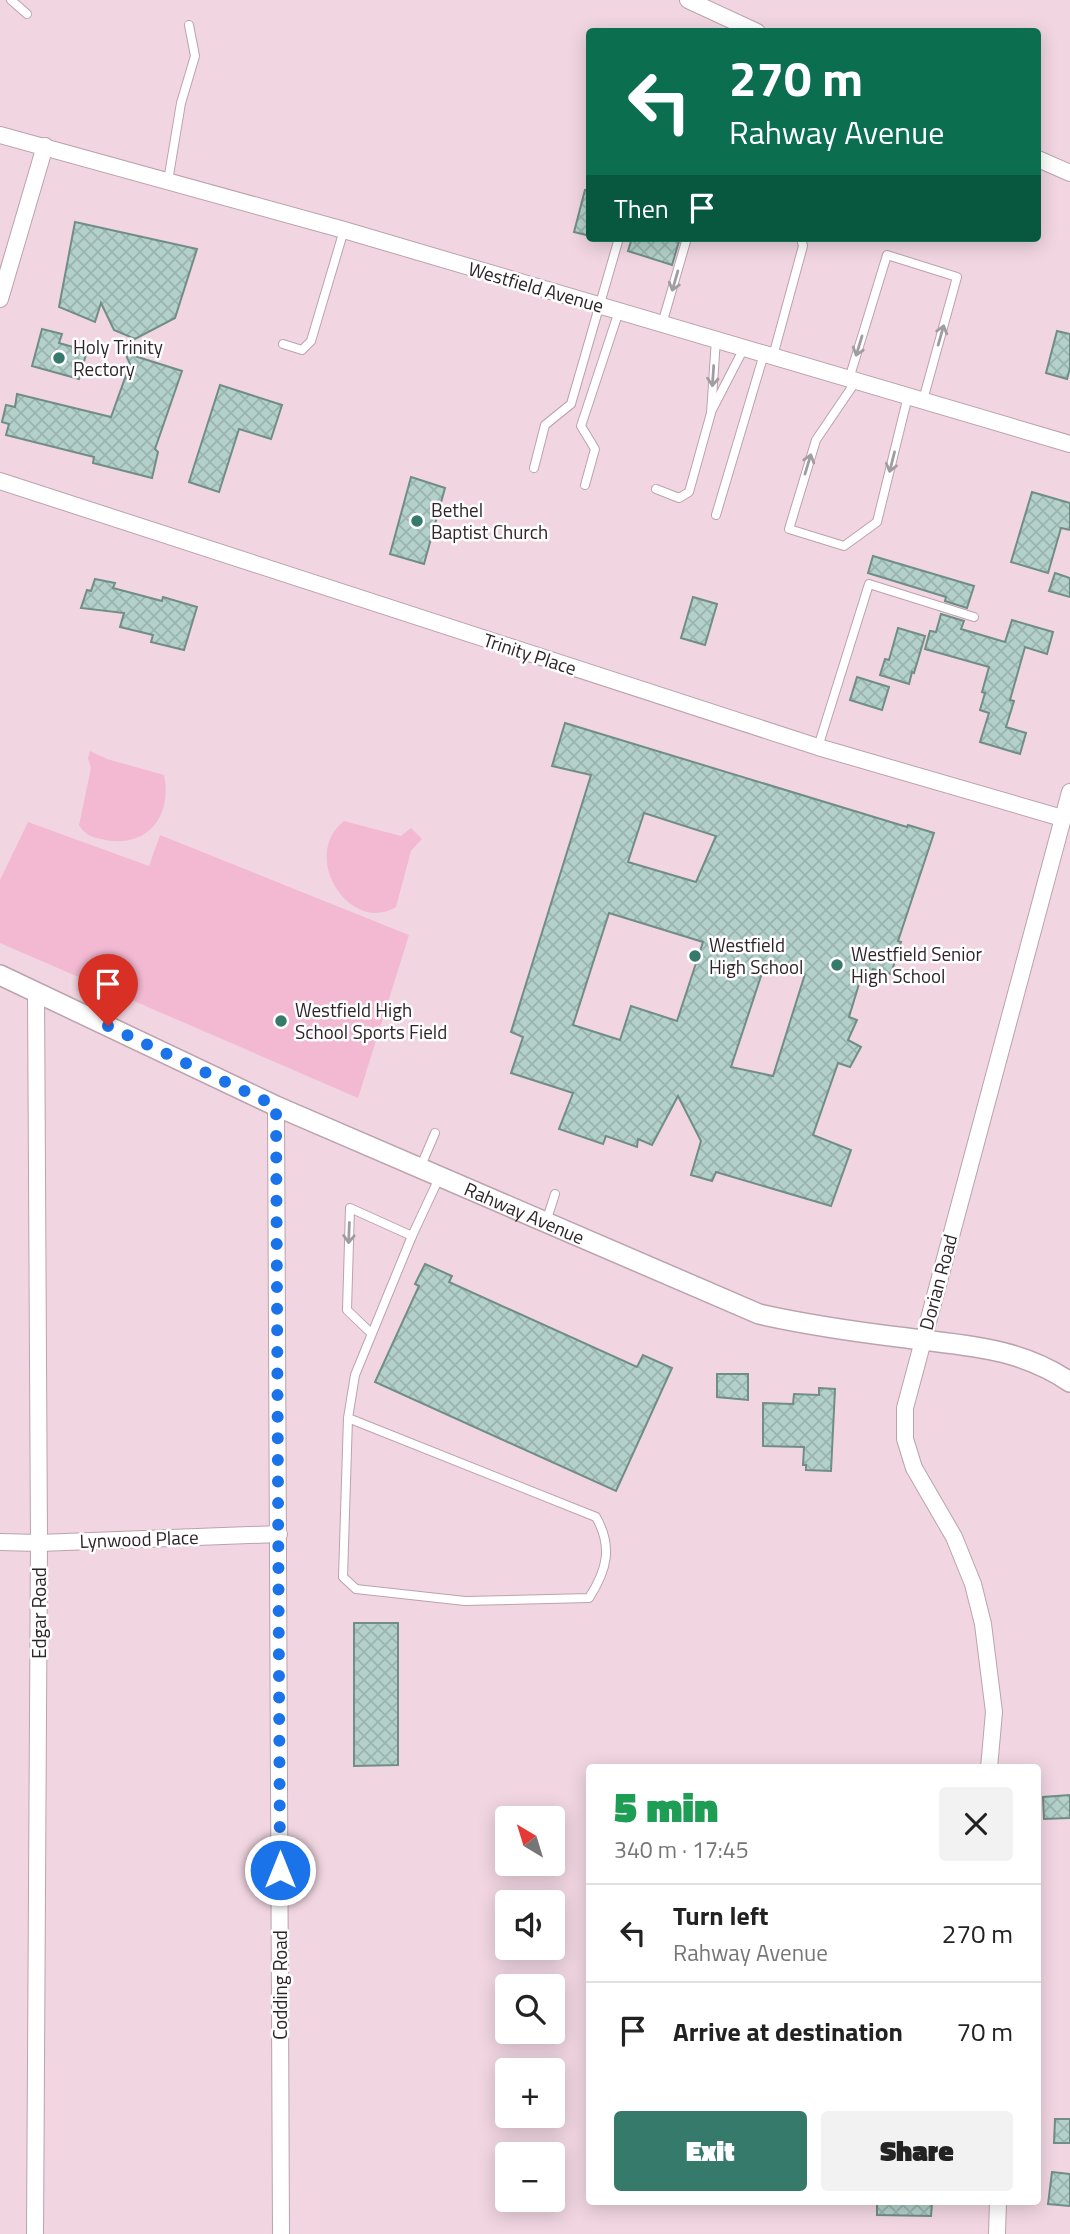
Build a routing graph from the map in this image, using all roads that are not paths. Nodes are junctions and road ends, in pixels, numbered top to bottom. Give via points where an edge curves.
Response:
1 (11, 0) edge
2 (688, 0) edge
3 (27, 14) dead end
4 (190, 25) dead end
5 (748, 28) edge
6 (0, 135) edge
7 (45, 146) junction
8 (1041, 160) edge
9 (1070, 173) edge
10 (168, 181) junction
11 (344, 230) junction
12 (618, 242) edge
13 (686, 242) edge
14 (802, 242) edge
15 (0, 299) edge
16 (598, 305) junction
17 (619, 311) junction
18 (662, 324) junction
19 (716, 339) junction
20 (283, 344) dead end
21 (744, 348) junction
22 (768, 355) junction
23 (853, 380) junction
24 (916, 398) junction
25 (710, 413) junction
26 (1070, 443) edge
27 (534, 468) dead end
28 (0, 481) edge
29 (585, 485) dead end
30 (656, 489) dead end
31 (716, 515) dead end
32 (974, 617) dead end
33 (818, 747) junction
34 (1070, 792) edge
35 (1062, 818) junction
36 (0, 975) edge
37 (36, 992) junction
38 (276, 1106) junction
39 (435, 1133) dead end
40 (420, 1168) junction
41 (440, 1176) junction
42 (555, 1194) dead end
43 (546, 1222) junction
44 (411, 1236) junction
45 (371, 1333) junction
46 (923, 1340) junction
47 (1070, 1382) edge
48 (348, 1418) junction
49 (279, 1534) junction
50 (0, 1542) edge
51 (39, 1543) junction
52 (989, 1764) edge
53 (998, 2205) edge
54 (35, 2234) edge
55 (281, 2234) edge
56 (997, 2234) edge

1 - 3 lane
2 - 5 street
4 - 10 lane via 195,56 181,103
6 - 7 street, Westfield Avenue
7 - 10 street, Westfield Avenue
7 - 15 street
8 - 9 street
10 - 11 street, Westfield Avenue
11 - 16 street, Westfield Avenue
11 - 20 lane via 311,341 302,350
12 - 16 lane
13 -> 18 lane
14 - 22 lane
16 - 17 street, Westfield Avenue
16 - 27 lane via 570,404 545,425
17 - 18 street, Westfield Avenue
17 - 29 lane via 581,426 595,449
18 - 19 street, Westfield Avenue
19 - 21 street, Westfield Avenue
19 -> 25 lane
21 - 22 street, Westfield Avenue
21 - 25 lane
22 - 23 street, Westfield Avenue
22 - 31 lane
23 - 24 street, Westfield Avenue
24 -> 23 lane via 957,277 887,255
24 -> 23 lane via 877,522 844,546 789,529 816,440
24 - 26 street, Westfield Avenue
25 - 30 lane via 689,492 679,498
28 - 33 street, Trinity Place
32 - 33 lane via 869,584
33 - 35 street, Trinity Place
34 - 35 street, Dorian Road
35 - 46 street, Dorian Road
36 - 37 street, Rahway Avenue
37 - 38 street, Rahway Avenue
37 - 51 street, Edgar Road
38 - 40 street, Rahway Avenue
38 - 49 street, Codding Road
39 - 40 lane
40 - 41 street, Rahway Avenue
41 - 43 street, Rahway Avenue
41 - 44 lane
42 - 43 lane
43 - 46 street, Rahway Avenue via 759,1314 810,1326
44 - 45 lane
44 -> 45 lane via 350,1208 347,1310
45 - 48 lane via 355,1375
46 - 47 street, Rahway Avenue via 1001,1350 1047,1366
46 - 52 street, Dorian Road via 905,1408 905,1439 914,1468 954,1538 973,1584 994,1712
48 - 48 lane via 344,1577 356,1589 465,1601 589,1598 604,1576 606,1535 596,1517
49 - 51 street, Lynwood Place
49 - 55 street, Codding Road
50 - 51 street, Lynwood Place
51 - 54 street, Edgar Road
53 - 56 street

